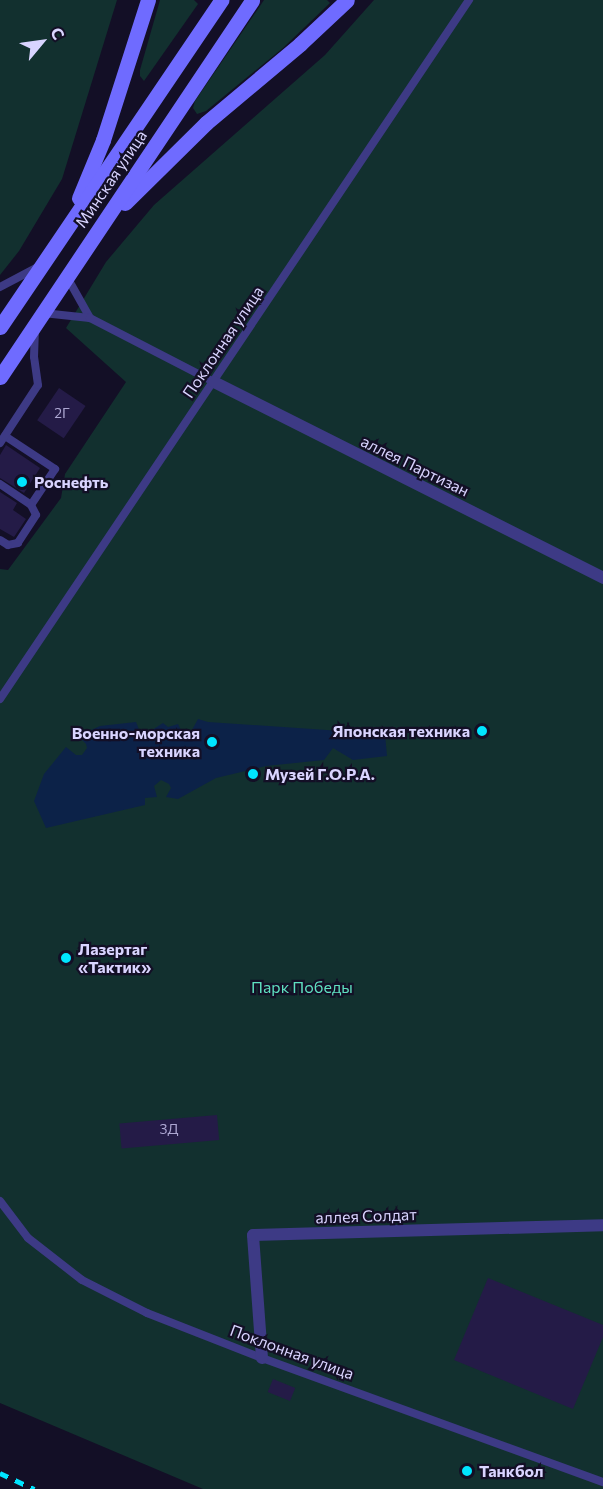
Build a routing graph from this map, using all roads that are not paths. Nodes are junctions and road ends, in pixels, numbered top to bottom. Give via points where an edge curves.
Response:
1 (148, 0) edge
2 (220, 0) edge
3 (252, 0) edge
4 (347, 0) edge
5 (470, 0) edge
6 (65, 231) junction
7 (89, 243) junction
8 (41, 265) junction
9 (67, 277) junction
10 (0, 287) edge
11 (90, 318) junction
12 (39, 319) junction
13 (0, 327) edge
14 (0, 377) edge
15 (214, 382) junction
16 (2, 439) edge
17 (0, 484) edge
18 (31, 505) junction
19 (0, 540) edge
20 (603, 578) edge
21 (0, 699) edge
22 (0, 1201) edge
23 (603, 1225) edge
24 (262, 1358) junction
25 (603, 1482) edge

1 - 6 main road via 103,141
2 - 6 main road, Минская улица
3 - 7 main road, Минская улица
4 - 7 main road via 189,139
5 - 15 lane, Поклонная улица
6 - 8 main road, Минская улица
7 - 9 main road, Минская улица
8 - 10 lane
8 - 13 main road, Минская улица
9 - 11 lane
9 - 12 main road, Минская улица
11 - 12 lane
11 - 15 lane
12 - 14 main road, Минская улица
12 - 16 lane via 34,357 38,385
15 - 20 street, аллея Партизан
15 - 21 lane, Поклонная улица
16 - 18 lane via 55,469
17 - 18 lane
18 - 19 lane via 36,515 18,543 8,545
22 - 24 lane, Поклонная улица via 28,1238 82,1280 147,1313
23 - 24 street, аллея Солдат via 253,1236
24 - 25 lane, Поклонная улица

